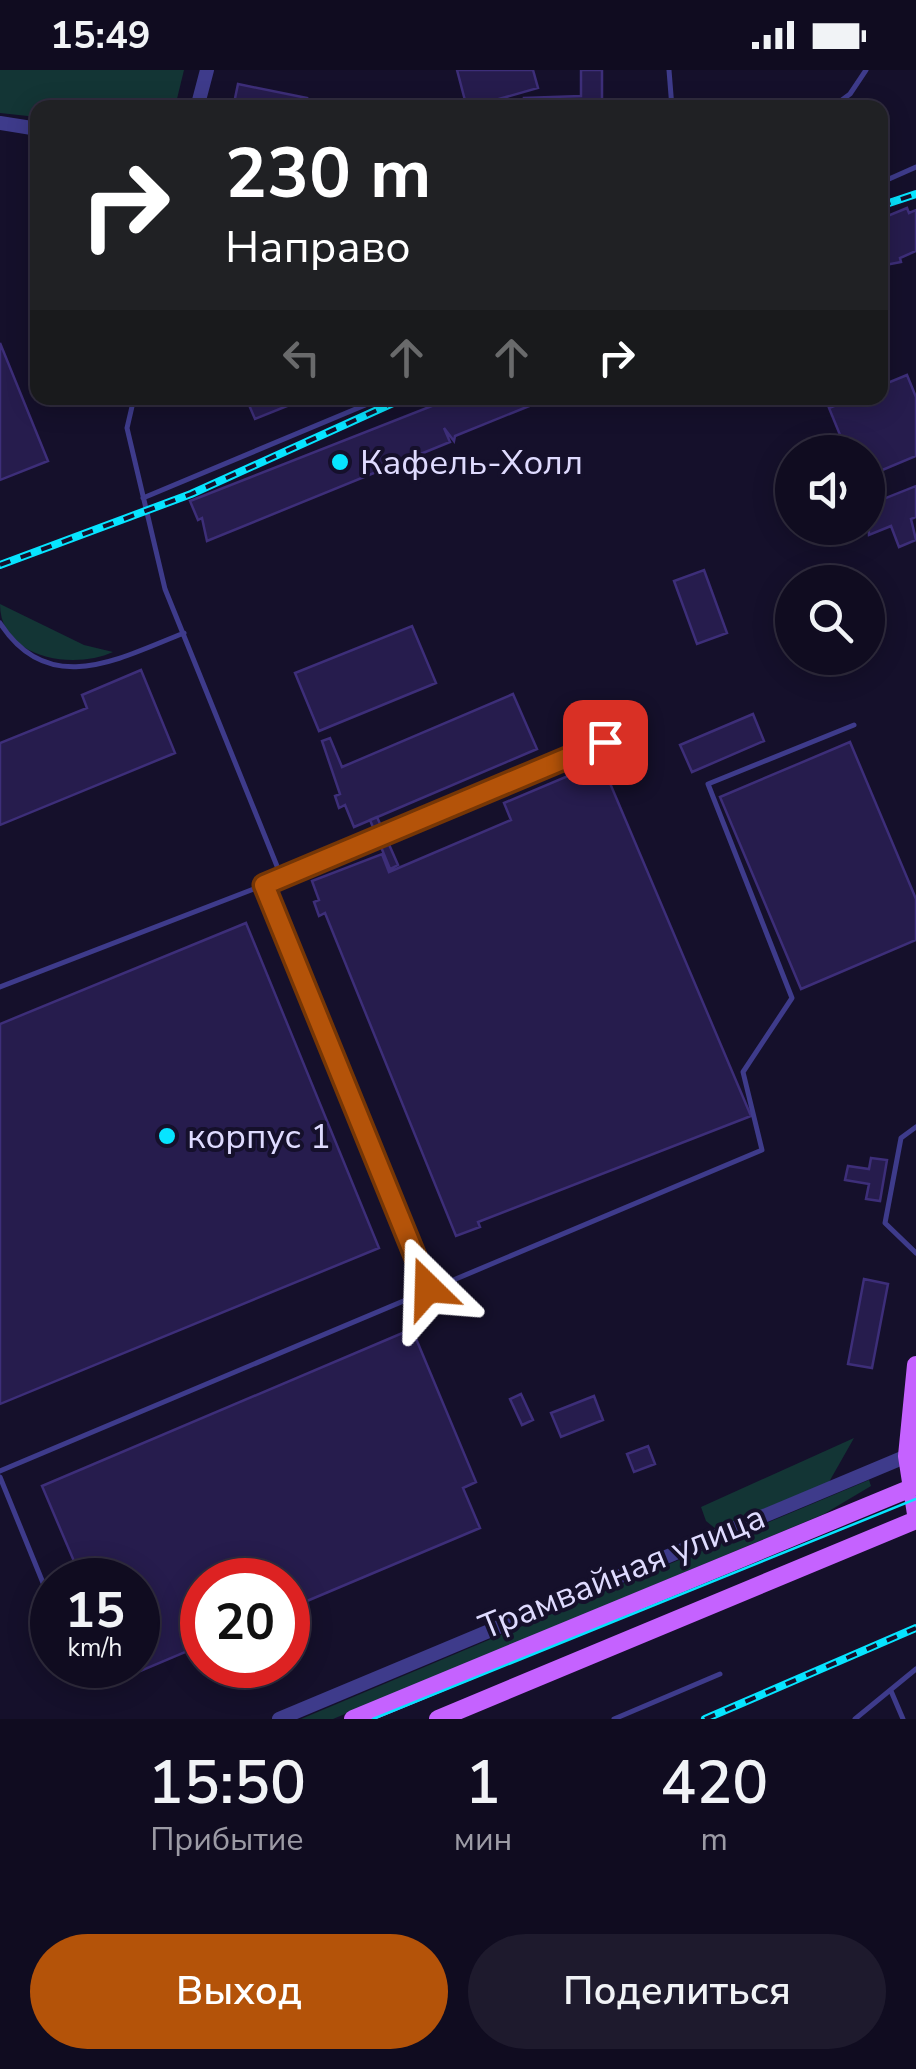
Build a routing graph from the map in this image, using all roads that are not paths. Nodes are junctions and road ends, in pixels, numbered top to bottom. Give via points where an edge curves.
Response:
1 (206, 70) edge
2 (669, 70) edge
3 (866, 70) edge
4 (199, 100) edge
5 (671, 100) edge
6 (842, 100) edge
7 (0, 122) edge
8 (30, 128) edge
9 (916, 167) edge
10 (888, 179) edge
11 (132, 405) edge
12 (365, 405) edge
13 (143, 498) junction
14 (0, 623) edge
15 (184, 632) junction
16 (854, 725) dead end
17 (605, 742) dead end
18 (281, 876) junction
19 (264, 885) junction
20 (0, 986) edge
21 (916, 1127) edge
22 (916, 1253) edge
23 (428, 1288) junction
24 (916, 1365) edge
25 (912, 1416) edge
26 (912, 1458) edge
27 (0, 1474) edge
28 (913, 1487) edge
29 (916, 1517) edge
30 (33, 1558) edge
31 (916, 1670) edge
32 (720, 1674) dead end
33 (891, 1691) junction
34 (280, 1719) edge
35 (352, 1719) edge
36 (438, 1719) edge
37 (614, 1719) edge
38 (855, 1719) edge
39 (903, 1719) edge

1 - 4 street
2 - 5 lane
3 - 6 lane
7 - 8 street
9 - 10 lane
11 - 13 lane via 127,428
12 - 13 lane
13 - 15 lane via 164,589
14 - 15 lane via 28,654 85,668
15 - 18 lane
16 - 23 lane via 708,784 792,998 744,1072 762,1150
17 - 18 lane
18 - 19 lane
19 - 20 lane
19 - 23 lane
21 - 22 lane via 901,1138 885,1223
23 - 27 lane
24 - 25 main road
25 - 26 main road
26 - 28 main road
26 - 34 street
27 - 30 lane
28 - 29 main road
28 - 35 main road, Трамвайная улица
29 - 36 main road, Трамвайная улица
31 - 33 lane
32 - 37 lane
33 - 38 lane
33 - 39 lane

